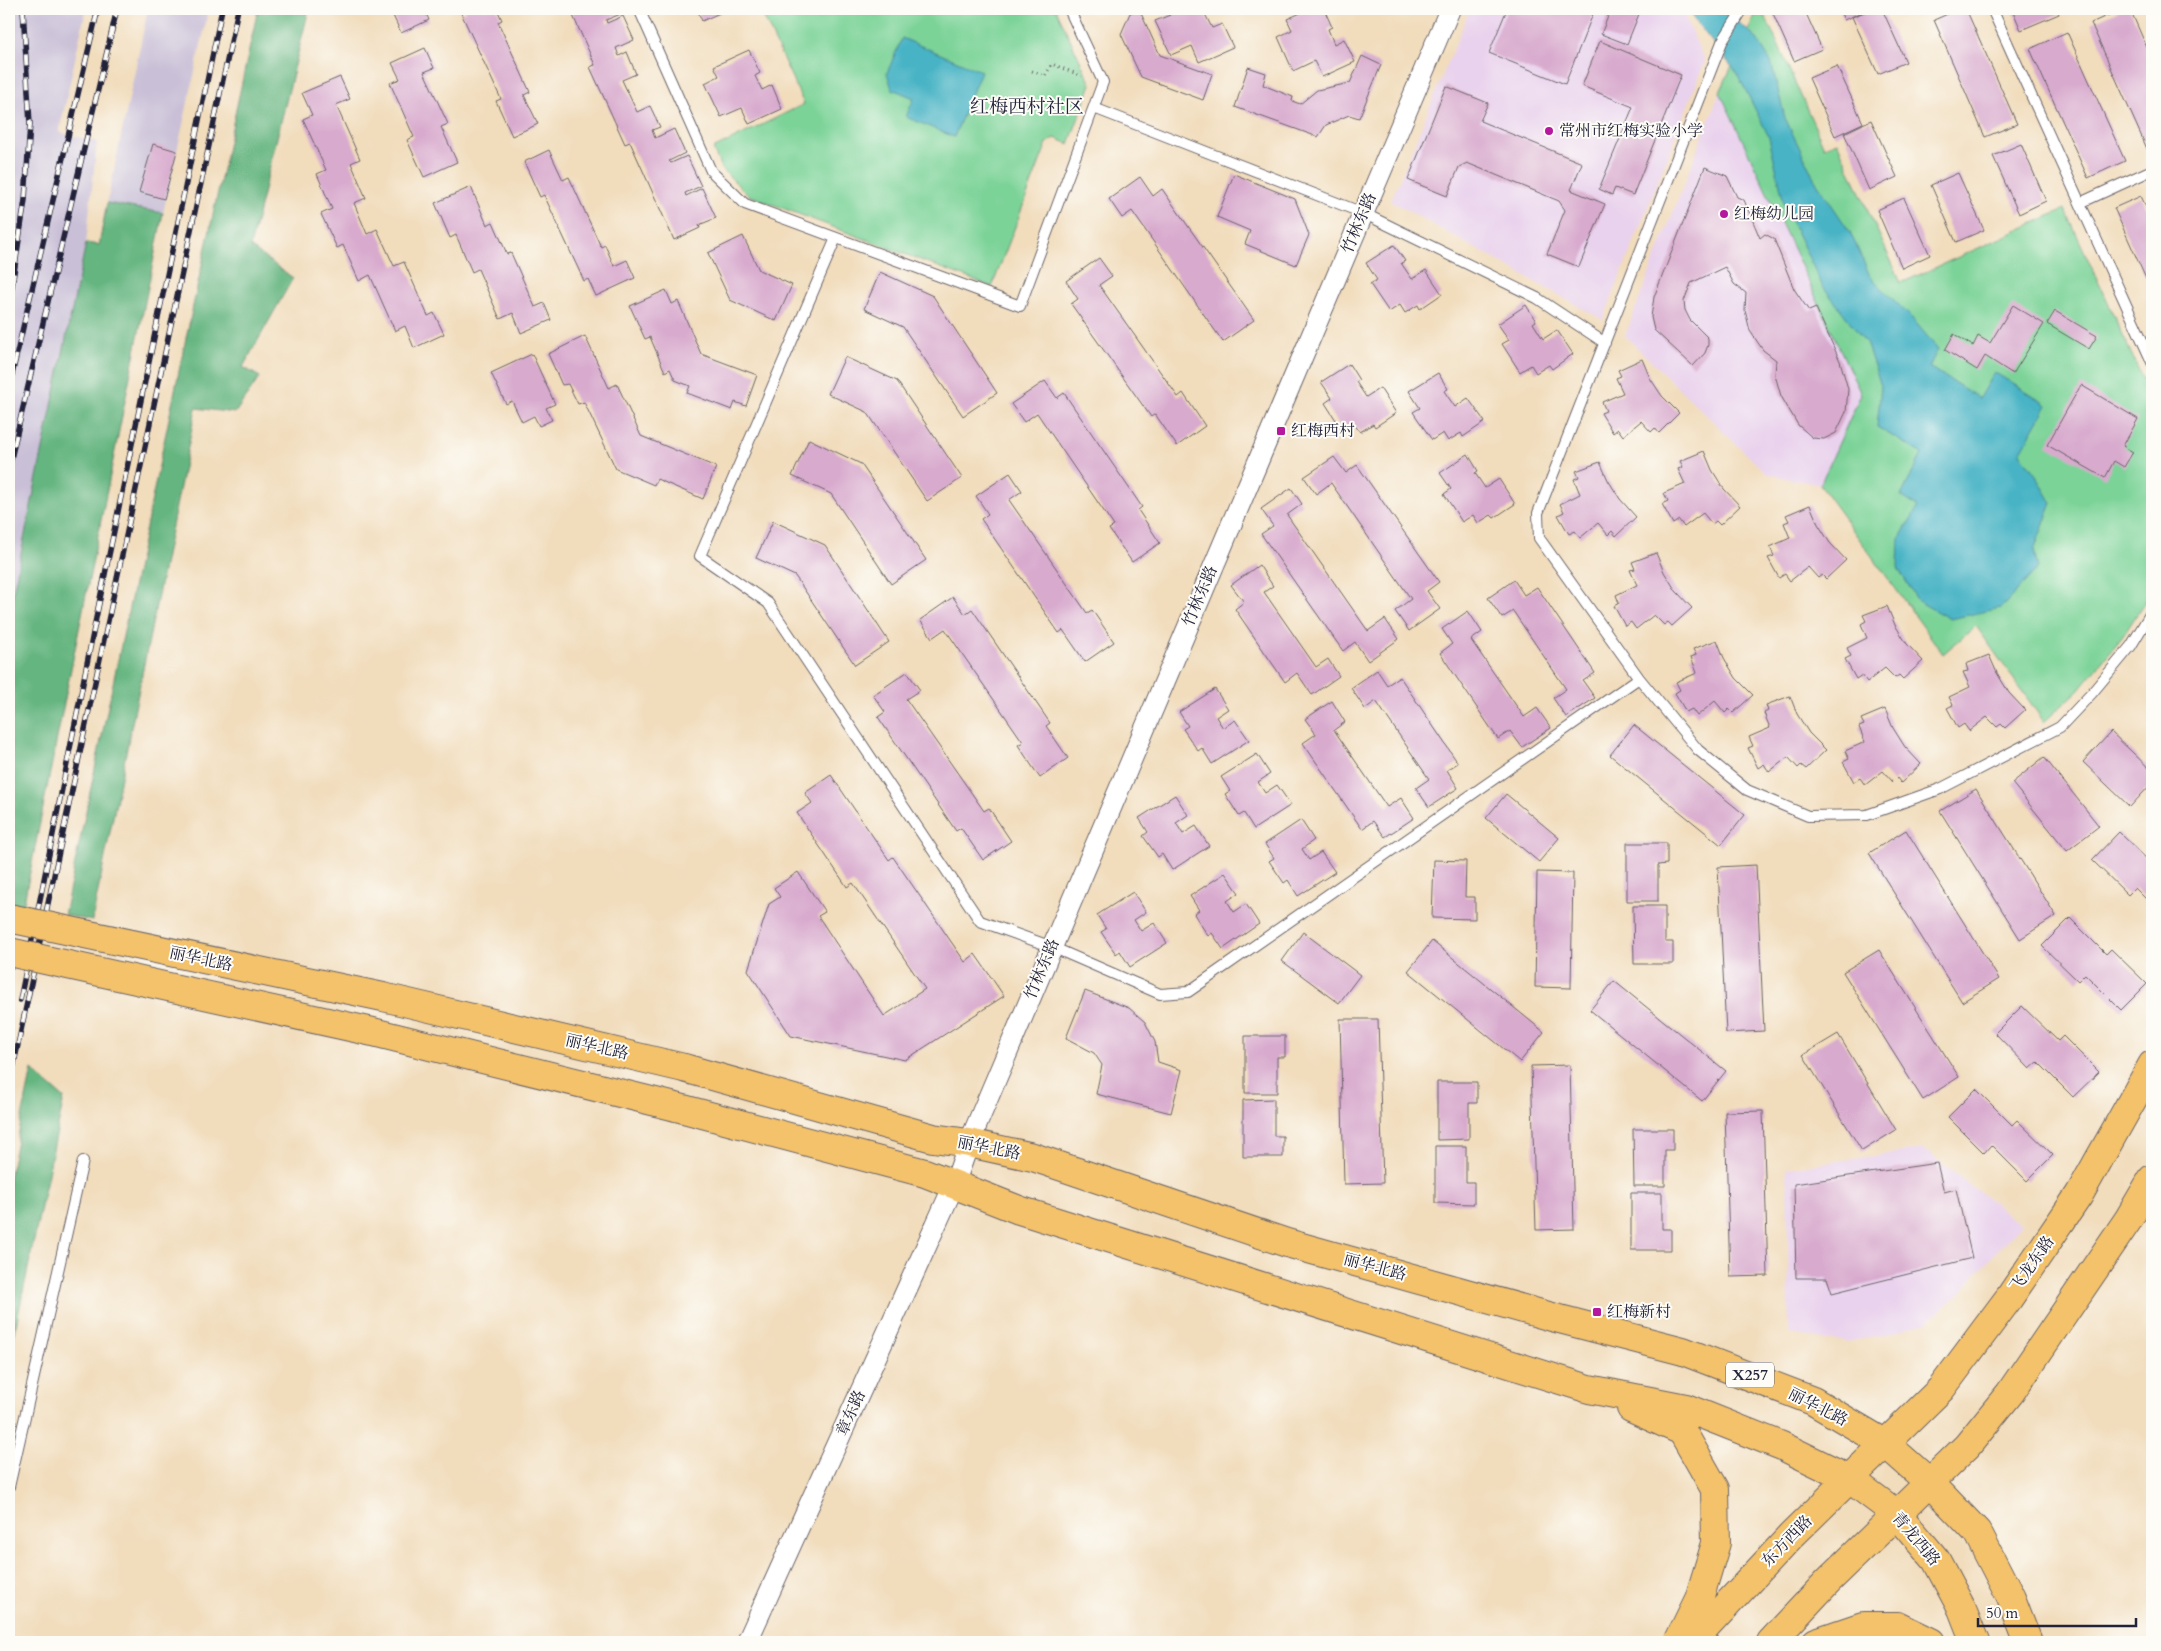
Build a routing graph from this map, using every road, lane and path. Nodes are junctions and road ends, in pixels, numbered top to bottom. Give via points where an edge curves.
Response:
1 (639, 9) edge
2 (1069, 9) edge
3 (1450, 9) edge
4 (1743, 9) edge
5 (1992, 9) edge
6 (1032, 70) dead end
7 (1082, 76) dead end
8 (1094, 108) junction
9 (2152, 170) edge
10 (2080, 203) junction
11 (1363, 213) junction
12 (836, 238) junction
13 (1605, 343) junction
14 (2152, 362) edge
15 (2152, 611) edge
16 (1639, 678) junction
17 (9, 918) edge
18 (1052, 947) junction
19 (9, 952) edge
20 (2152, 1065) edge
21 (969, 1143) junction
22 (82, 1161) dead end
23 (2152, 1179) edge
24 (954, 1185) junction
25 (1589, 1389) junction
26 (1886, 1444) junction
27 (1850, 1479) junction
28 (1930, 1483) junction
29 (9, 1486) edge
30 (1898, 1514) junction
31 (747, 1642) edge
32 (1678, 1642) edge
33 (1692, 1642) edge
34 (1771, 1642) edge
35 (1816, 1642) edge
36 (1931, 1642) edge
37 (1975, 1642) edge
38 (2028, 1642) edge

1 - 12 lane via 711,171 746,204
2 - 8 lane via 1103,82
3 - 11 street, 竹林东路
4 - 13 lane via 1722,42
5 - 10 lane
6 - 7 path via 1045,76 1052,64
8 - 11 lane
8 - 12 lane via 1020,306
9 - 10 lane
10 - 14 lane
11 - 13 lane via 1537,298
11 - 18 street, 竹林东路
12 - 18 lane via 700,556 768,603 980,921
13 - 16 lane via 1538,513 1539,538
15 - 16 lane via 2130,646 2060,727 1940,789 1867,815 1808,816 1747,790 1698,750
16 - 18 lane via 1188,992 1160,994
17 - 21 main road, 丽华北路, bridge via 383,998 684,1068 933,1138
18 - 21 street, 竹林东路
19 - 24 main road, 丽华北路, bridge via 373,1032 676,1107 925,1173
20 - 26 main road, 飞龙东路 via 2079,1195 2009,1298 1941,1389
21 - 24 street, 竹林东路
21 - 26 main road, 丽华北路 / X257 via 1033,1157 1287,1243 1683,1351 1813,1401
22 - 29 lane
23 - 28 main road via 2128,1220 2010,1393 1967,1446
24 - 25 main road, 丽华北路 via 1019,1210
24 - 31 street, 章东路
25 - 27 main road, 丽华北路 via 1686,1408 1782,1446
25 - 32 main road via 1682,1431 1715,1489 1716,1543 1700,1600
26 - 27 main road, 东方西路
26 - 28 main road, 丽华北路 / X257
27 - 30 main road, 青龙西路
27 - 33 main road, 东方西路 via 1790,1536
28 - 30 main road
28 - 38 main road via 1977,1532 2011,1598
30 - 34 main road via 1828,1580
30 - 37 main road, 青龙西路 via 1936,1560
35 - 36 main road via 1863,1626 1898,1626

